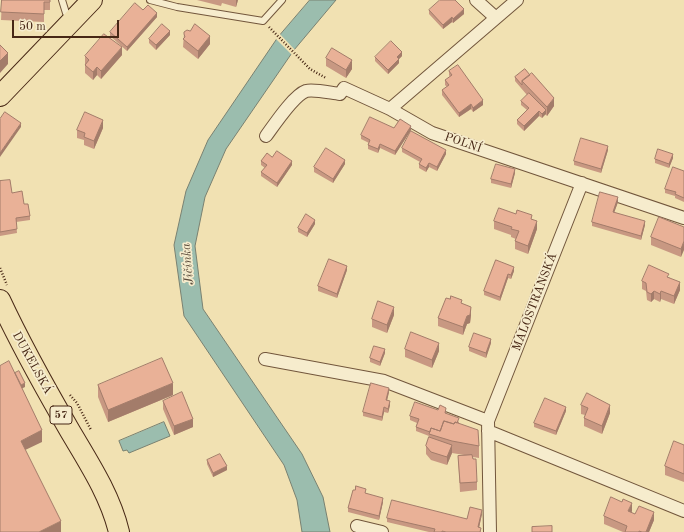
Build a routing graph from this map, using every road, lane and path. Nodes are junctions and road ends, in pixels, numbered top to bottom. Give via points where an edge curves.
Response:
1 (62, 0) edge
2 (92, 0) edge
3 (150, 0) edge
4 (282, 0) edge
5 (476, 0) edge
6 (517, 0) edge
7 (496, 18) junction
8 (71, 22) junction
9 (268, 26) dead end
10 (310, 69) dead end
11 (0, 96) edge
12 (390, 109) junction
13 (266, 136) dead end
14 (582, 183) junction
15 (684, 218) edge
16 (0, 300) edge
17 (264, 359) dead end
18 (488, 426) junction
19 (684, 511) edge
20 (357, 526) dead end
21 (119, 532) edge
22 (382, 532) edge
23 (490, 532) edge

1 - 8 lane
2 - 8 main road
3 - 4 lane via 263,21
5 - 7 street
6 - 7 street
7 - 12 street
8 - 11 main road
9 - 10 path
12 - 13 street, POLNÍ via 344,88 340,94 305,91 296,98
12 - 14 street, POLNÍ via 432,133
14 - 15 street, POLNÍ
14 - 18 street, MALOSTRANSKÁ
16 - 21 main road, DUKELSKÁ / 57 via 33,366 100,483
17 - 18 street via 384,381
18 - 19 street
18 - 23 street, MALOSTRANSKÁ
20 - 22 street

